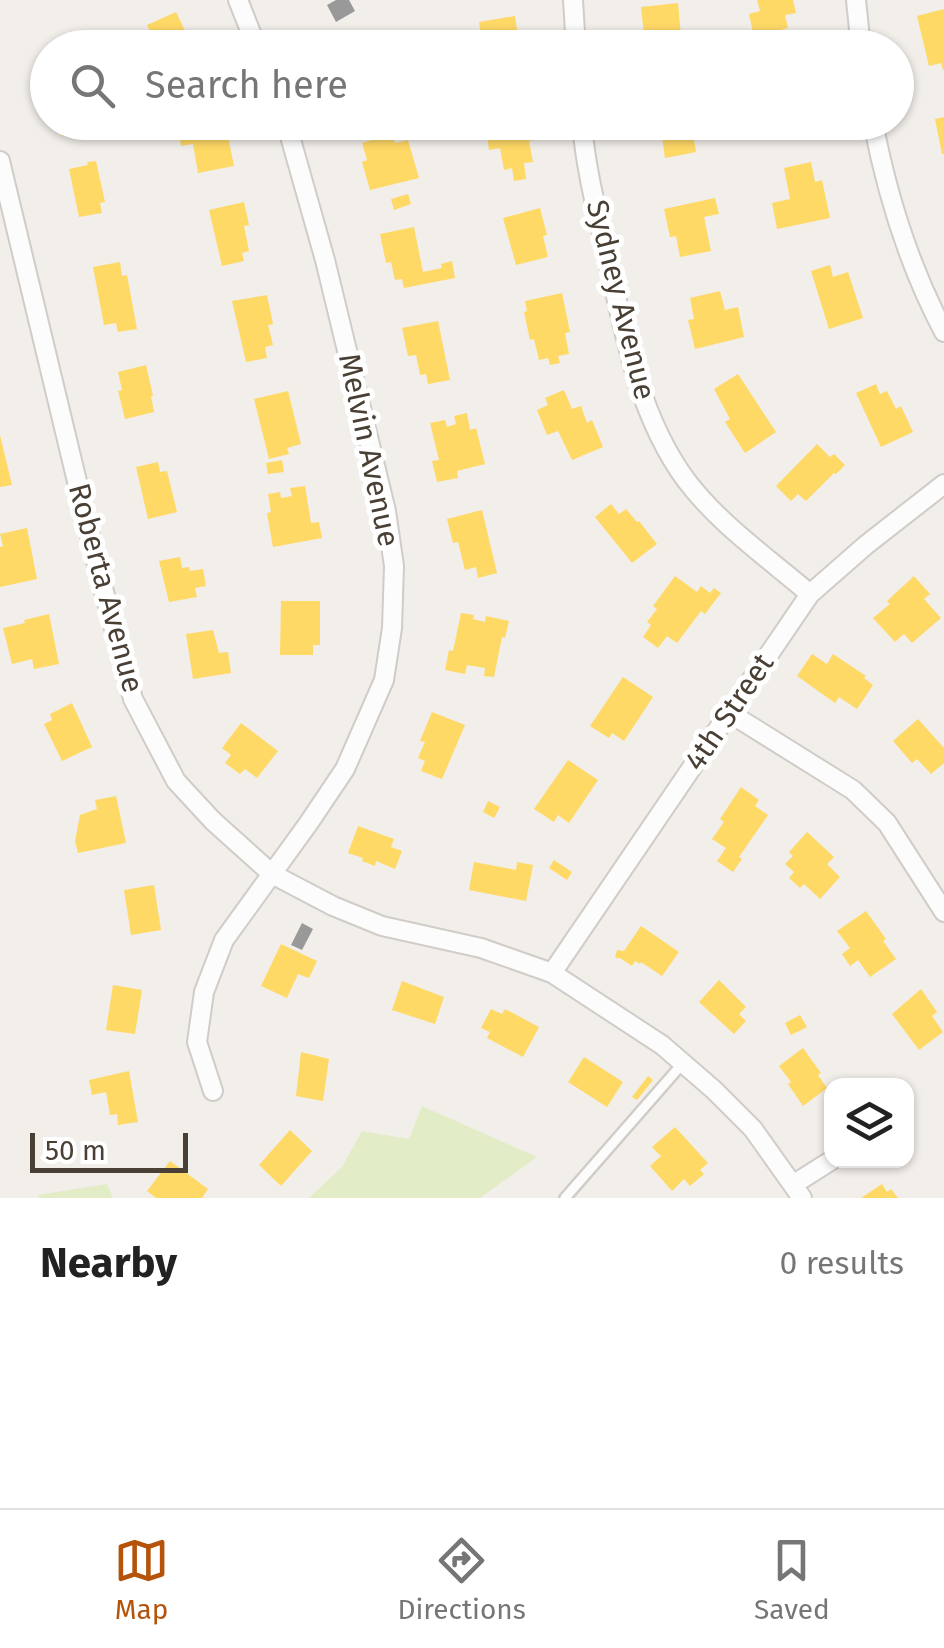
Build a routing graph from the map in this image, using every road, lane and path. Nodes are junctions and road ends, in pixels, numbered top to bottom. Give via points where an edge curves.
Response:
1 (238, 0) edge
2 (573, 0) edge
3 (856, 0) edge
4 (250, 30) edge
5 (575, 30) edge
6 (859, 30) edge
7 (291, 140) edge
8 (585, 140) edge
9 (877, 140) edge
10 (0, 162) edge
11 (944, 332) edge
12 (944, 484) edge
13 (810, 594) junction
14 (728, 712) junction
15 (272, 874) junction
16 (944, 912) edge
17 (552, 973) junction
18 (683, 1063) junction
19 (213, 1091) dead end
20 (824, 1167) edge
21 (798, 1191) edge
22 (566, 1198) edge

1 - 4 street
2 - 5 street
3 - 6 street
7 - 15 street, Melvin Avenue via 386,510 394,566 384,680 345,769
8 - 13 street, Sydney Avenue via 619,310 648,411 686,480
9 - 11 street via 895,216
10 - 15 street, Roberta Avenue via 132,699 176,781
12 - 13 street, 4th Street
13 - 14 street, 4th Street
14 - 16 street via 853,790 887,823
14 - 17 street, 4th Street
15 - 17 street, Roberta Avenue via 382,926 481,948
15 - 19 street, Melvin Avenue via 224,940 204,992 197,1042
17 - 18 street, Roberta Avenue
18 - 21 street, Roberta Avenue via 753,1129
18 - 22 lane
20 - 21 street

